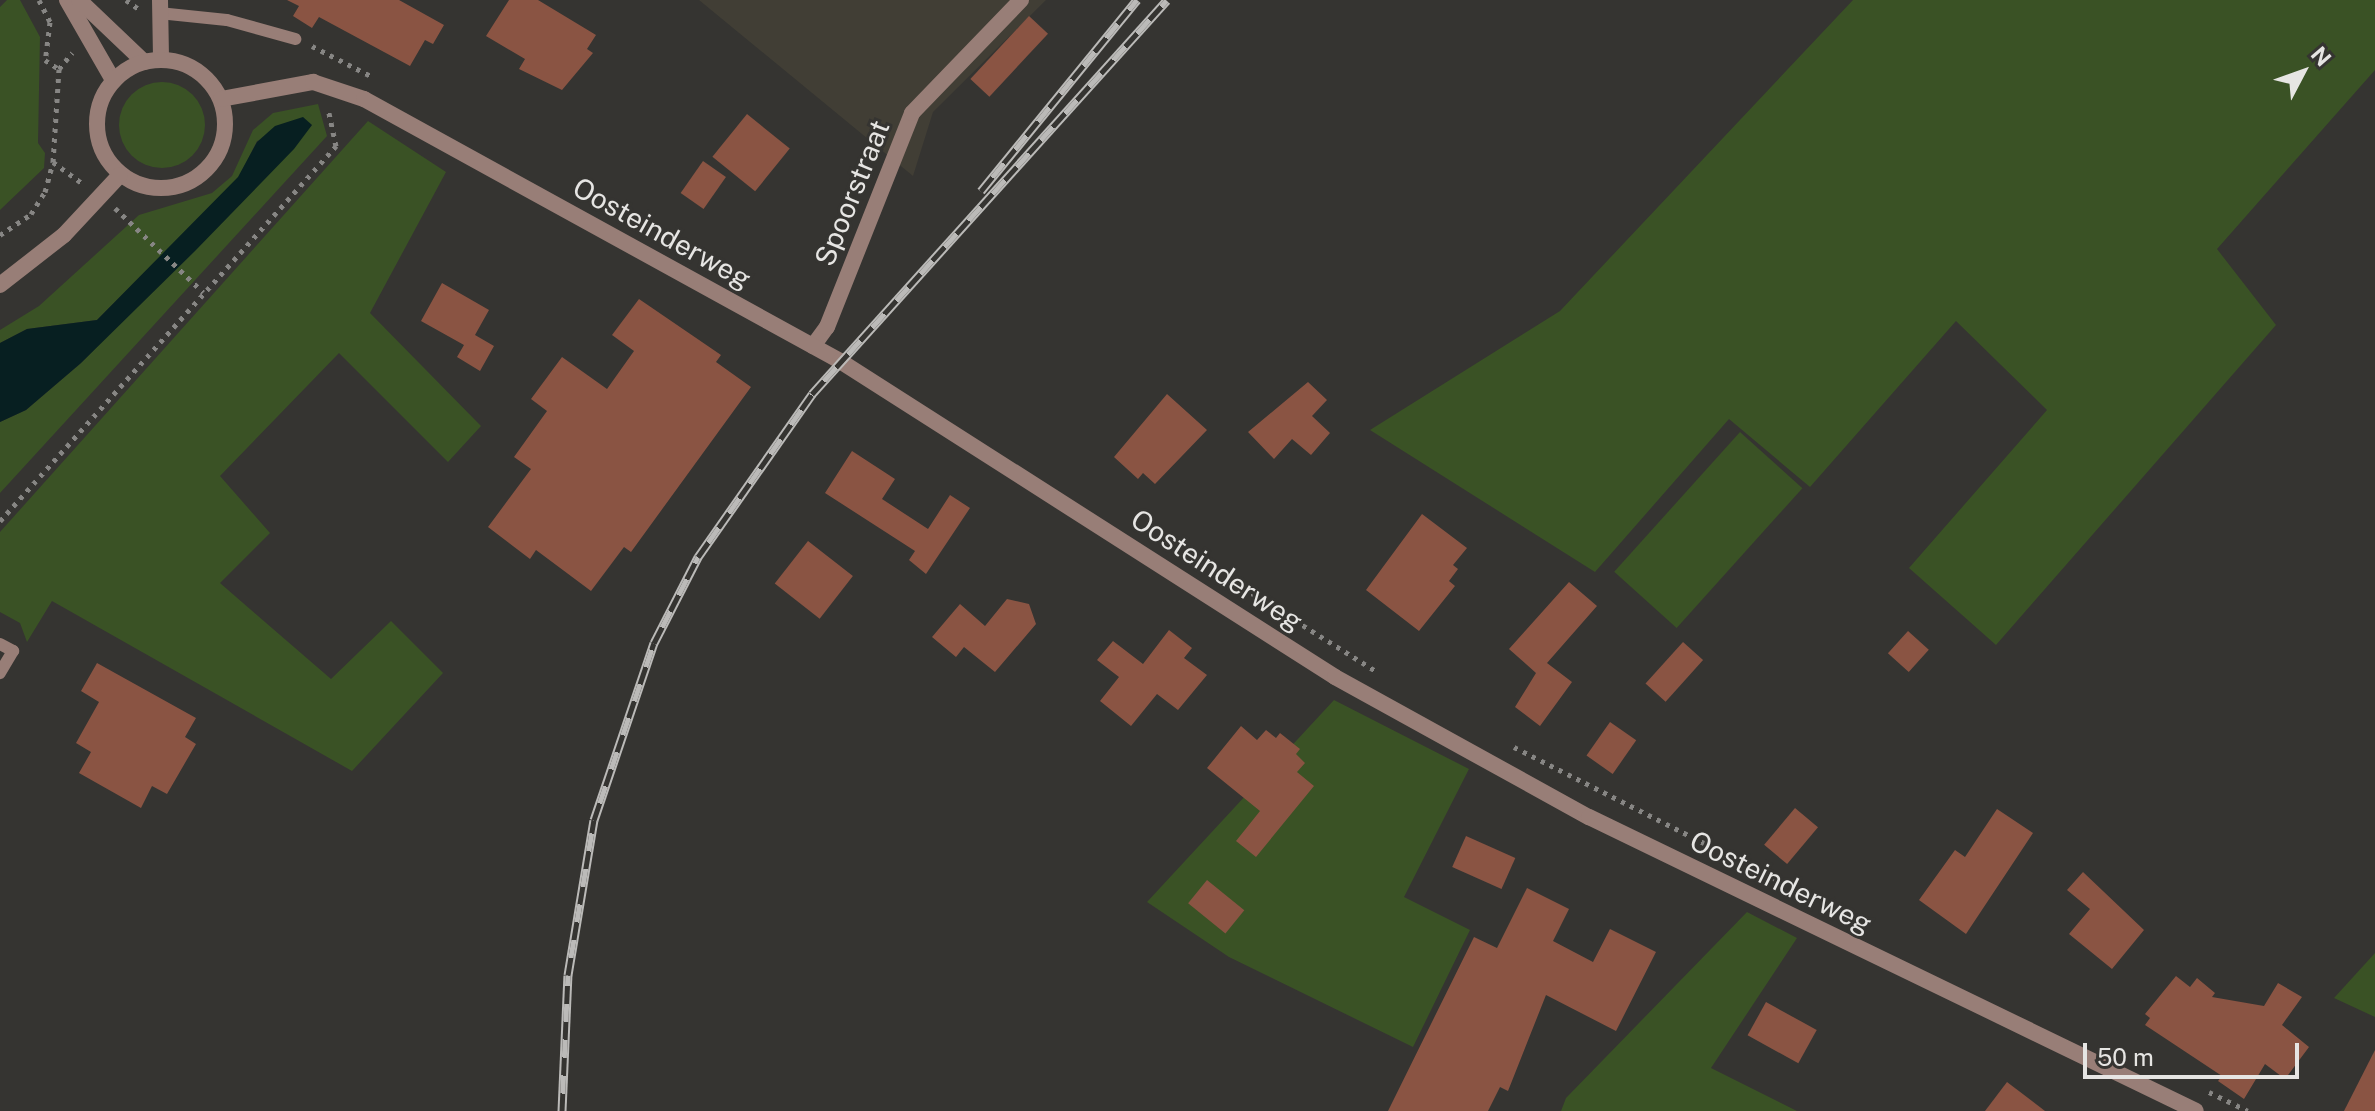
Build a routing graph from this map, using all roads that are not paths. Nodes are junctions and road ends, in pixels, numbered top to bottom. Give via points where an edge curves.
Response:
1 (67, 0) edge
2 (79, 0) edge
3 (1021, 0) edge
4 (160, 7) edge
5 (295, 39) dead end
6 (152, 61) junction
7 (113, 80) junction
8 (221, 99) junction
9 (120, 175) junction
10 (0, 285) edge
11 (813, 346) junction
12 (0, 644) edge
13 (0, 673) edge
14 (2196, 1111) edge

1 - 7 street
2 - 6 street
3 - 11 street, Spoorstraat via 912,113 827,327
4 - 5 lane
4 - 6 street
6 - 7 street
6 - 8 street via 198,72
7 - 9 street via 100,107 99,138
8 - 9 street via 225,135 200,175 170,188
8 - 11 street, Oosteinderweg via 295,82 332,86
9 - 10 street via 64,235
11 - 14 street, Oosteinderweg via 1335,677 1575,810
12 - 13 lane via 13,651

